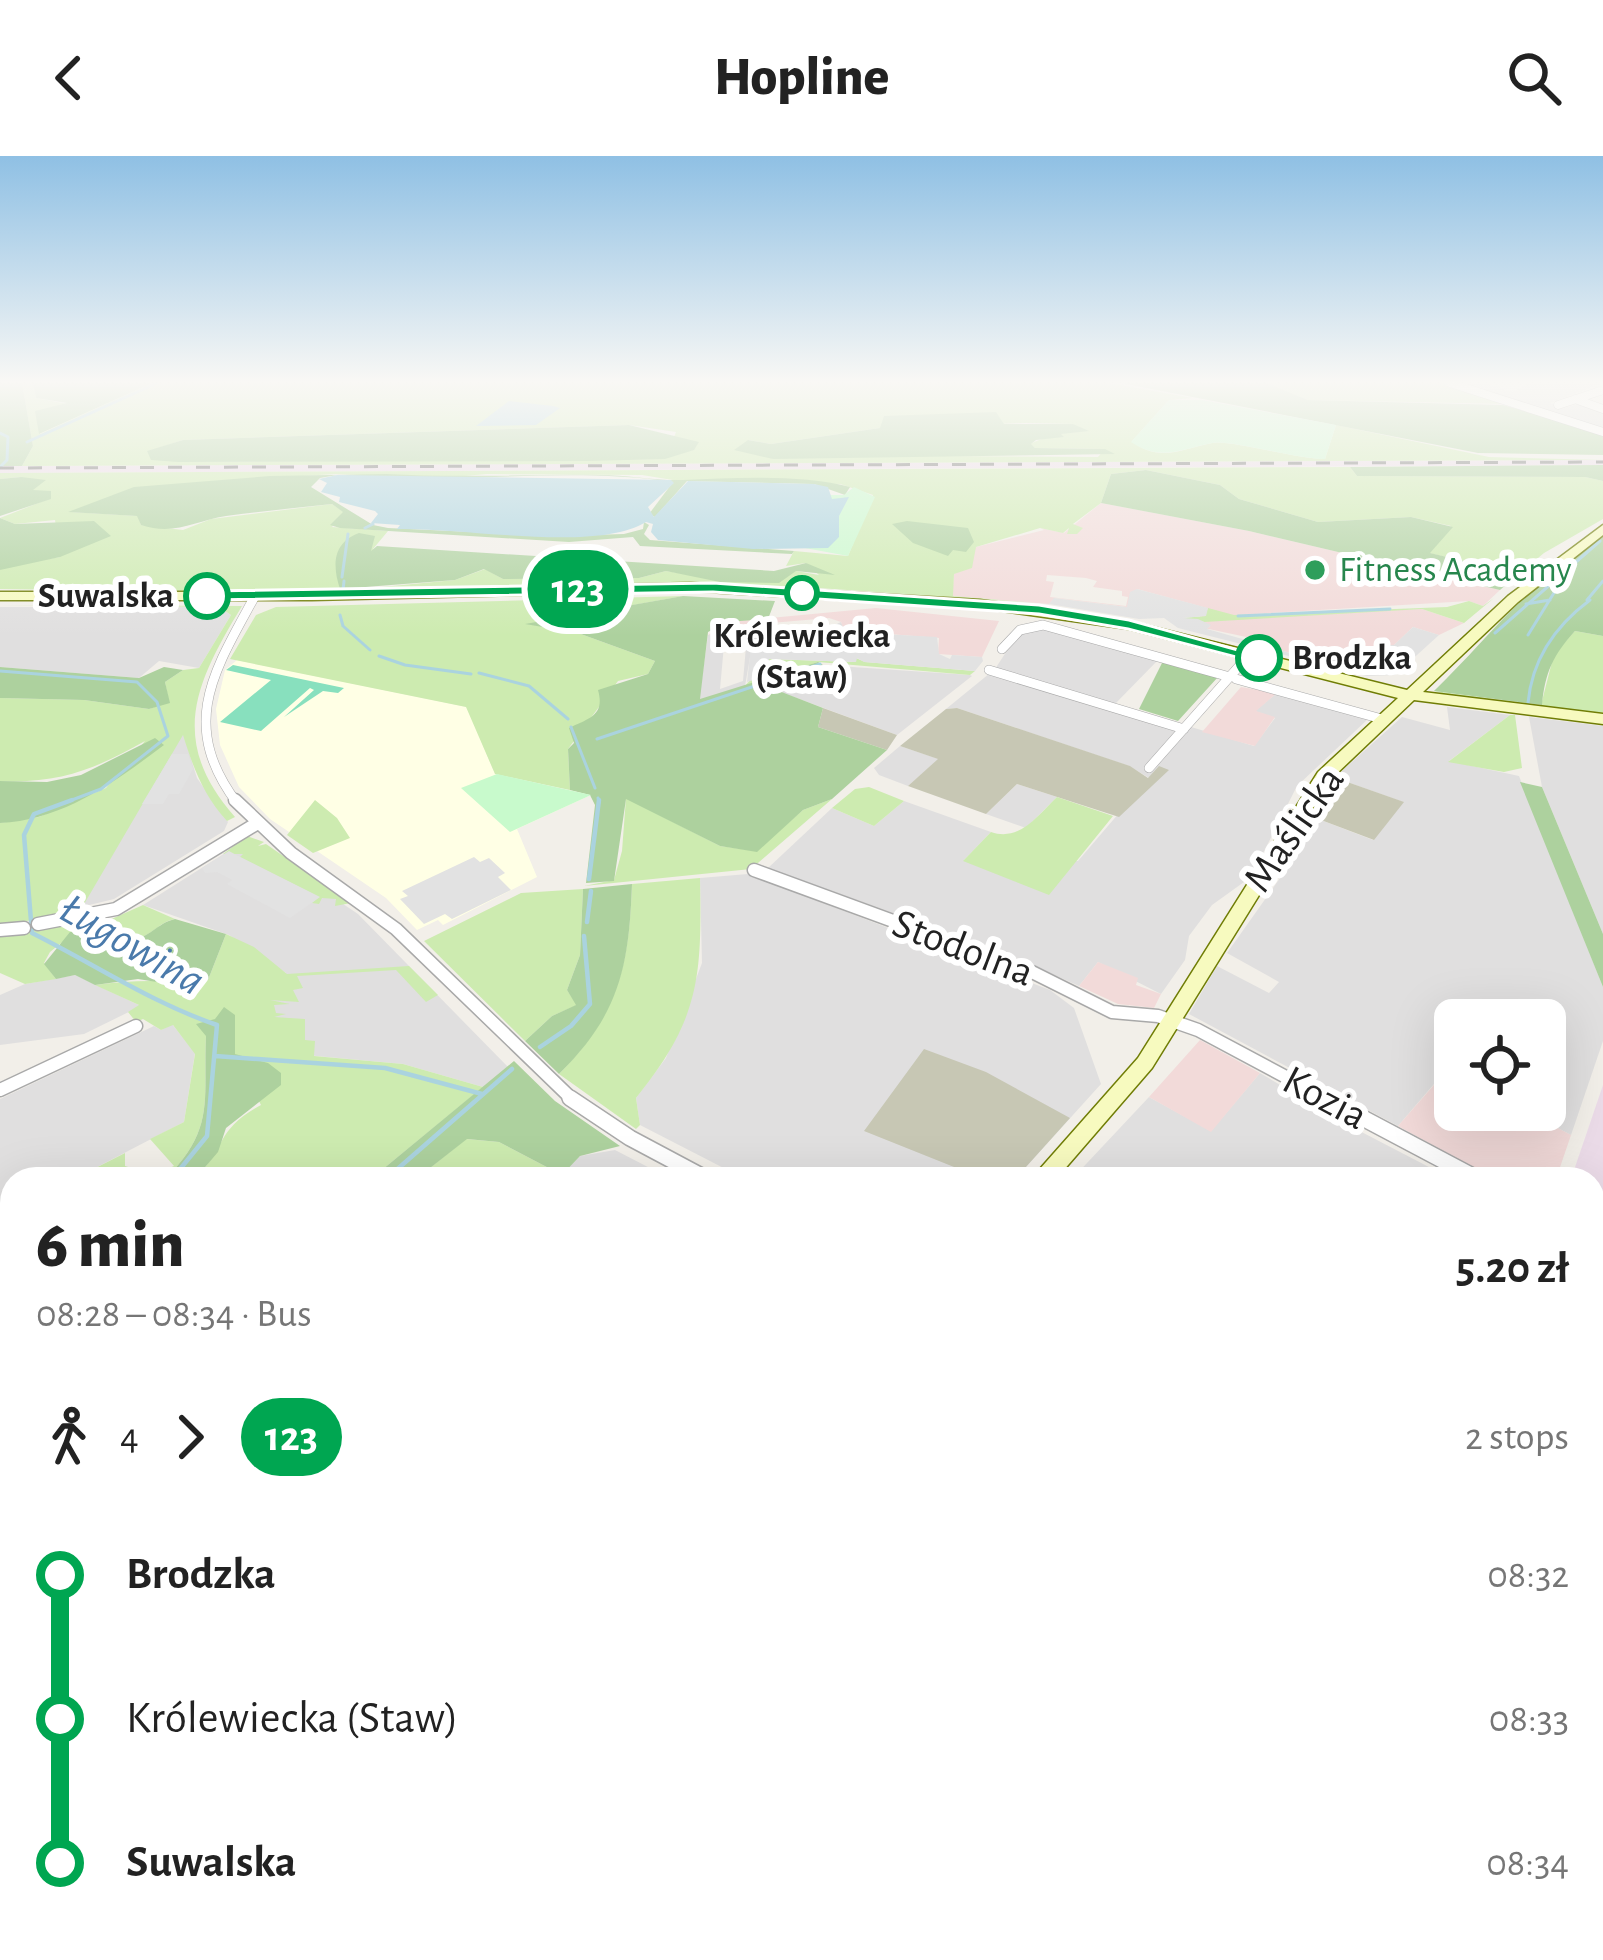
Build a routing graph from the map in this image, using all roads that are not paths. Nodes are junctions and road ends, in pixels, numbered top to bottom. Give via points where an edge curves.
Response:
1 (1603, 529) edge
2 (0, 596) edge
3 (255, 596) junction
4 (1002, 649) dead end
5 (1249, 656) junction
6 (989, 670) dead end
7 (1233, 678) junction
8 (1409, 695) junction
9 (1382, 719) junction
10 (1603, 719) edge
11 (1184, 729) junction
12 (1149, 767) dead end
13 (256, 824) junction
14 (754, 870) dead end
15 (0, 930) edge
16 (1172, 1020) junction
17 (136, 1026) dead end
18 (0, 1090) edge
19 (683, 1167) edge
20 (1053, 1167) edge
21 (1455, 1167) edge

1 - 8 street, Maślicka via 1563,555
2 - 3 street
3 - 5 street via 713,587 1039,610
3 - 13 street via 211,679 204,733 216,771
4 - 7 street via 1028,626 1050,627
5 - 7 street
5 - 8 street
6 - 11 street
7 - 9 street
7 - 11 street
8 - 9 street, Maślicka
8 - 10 street
9 - 16 street, Maślicka via 1317,785
11 - 12 street
13 - 15 street via 116,909
13 - 19 street via 400,932 559,1089
14 - 16 street, Stodolna via 1032,972 1112,1012
16 - 20 street, Maślicka via 1131,1082
16 - 21 street, Kozia
17 - 18 street

